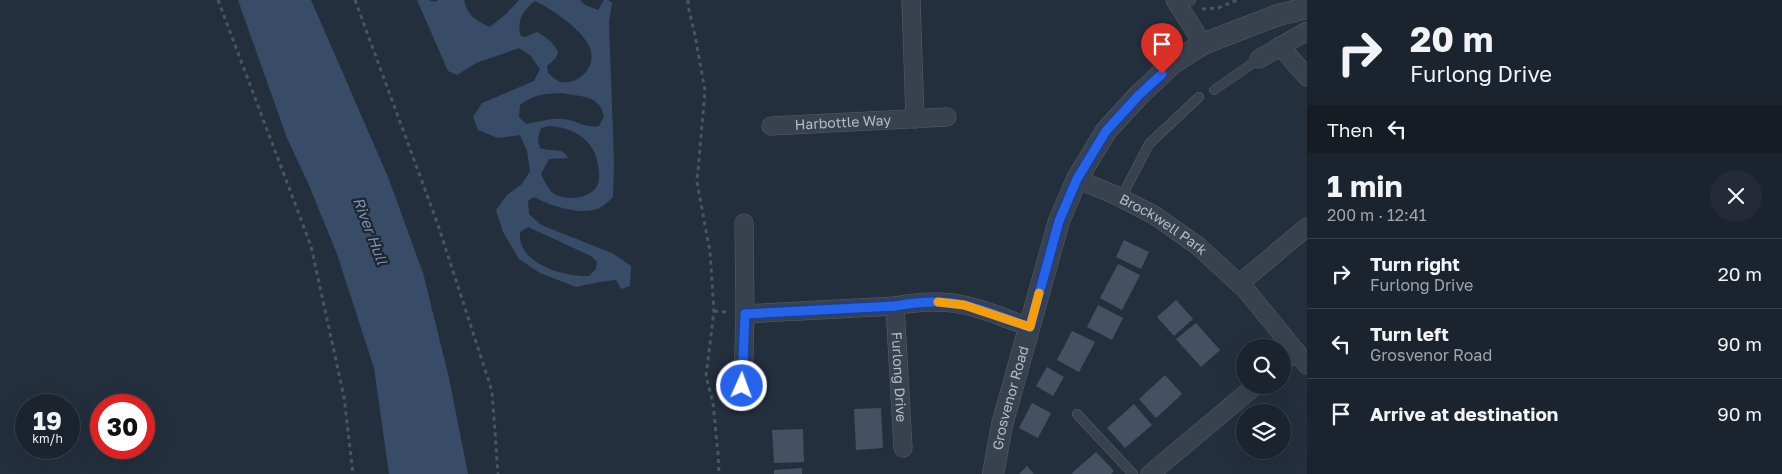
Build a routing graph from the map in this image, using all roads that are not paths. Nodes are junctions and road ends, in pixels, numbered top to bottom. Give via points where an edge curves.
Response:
1 (912, 0) edge
2 (1181, 4) edge
3 (1307, 8) edge
4 (1307, 31) edge
5 (1203, 44) junction
6 (1280, 46) junction
7 (1259, 59) joint
8 (1307, 77) edge
9 (1214, 90) dead end
10 (1199, 97) dead end
11 (947, 118) dead end
12 (915, 119) junction
13 (771, 126) dead end
14 (1077, 179) junction
15 (1121, 198) junction
16 (744, 223) dead end
17 (1307, 227) edge
18 (1239, 284) junction
19 (895, 306) junction
20 (739, 313) junction
21 (1030, 327) junction
22 (1302, 358) edge
23 (742, 386) dead end
24 (1245, 394) edge
25 (1077, 414) dead end
26 (903, 448) dead end
27 (1152, 473) edge
28 (993, 474) edge
29 (1133, 474) edge

1 - 12 street
2 - 5 street
3 - 5 street, Grosvenor Road via 1278,15
4 - 6 street
5 - 14 street, Grosvenor Road via 1173,63 1139,95 1106,131
6 - 7 street
6 - 8 street
7 - 9 lane
10 - 15 lane via 1149,144
11 - 12 street, Harbottle Way
12 - 13 street, Harbottle Way
14 - 15 street, Brockwell Park
14 - 21 street, Grosvenor Road via 1059,221
15 - 18 street, Brockwell Park via 1154,215 1198,246
16 - 20 street
17 - 18 street
18 - 22 street, Brockwell Park
19 - 20 street
19 - 21 street via 915,302 964,305
19 - 26 street, Furlong Drive
20 - 23 street
21 - 28 street, Grosvenor Road via 1002,425
24 - 27 street
25 - 29 lane

